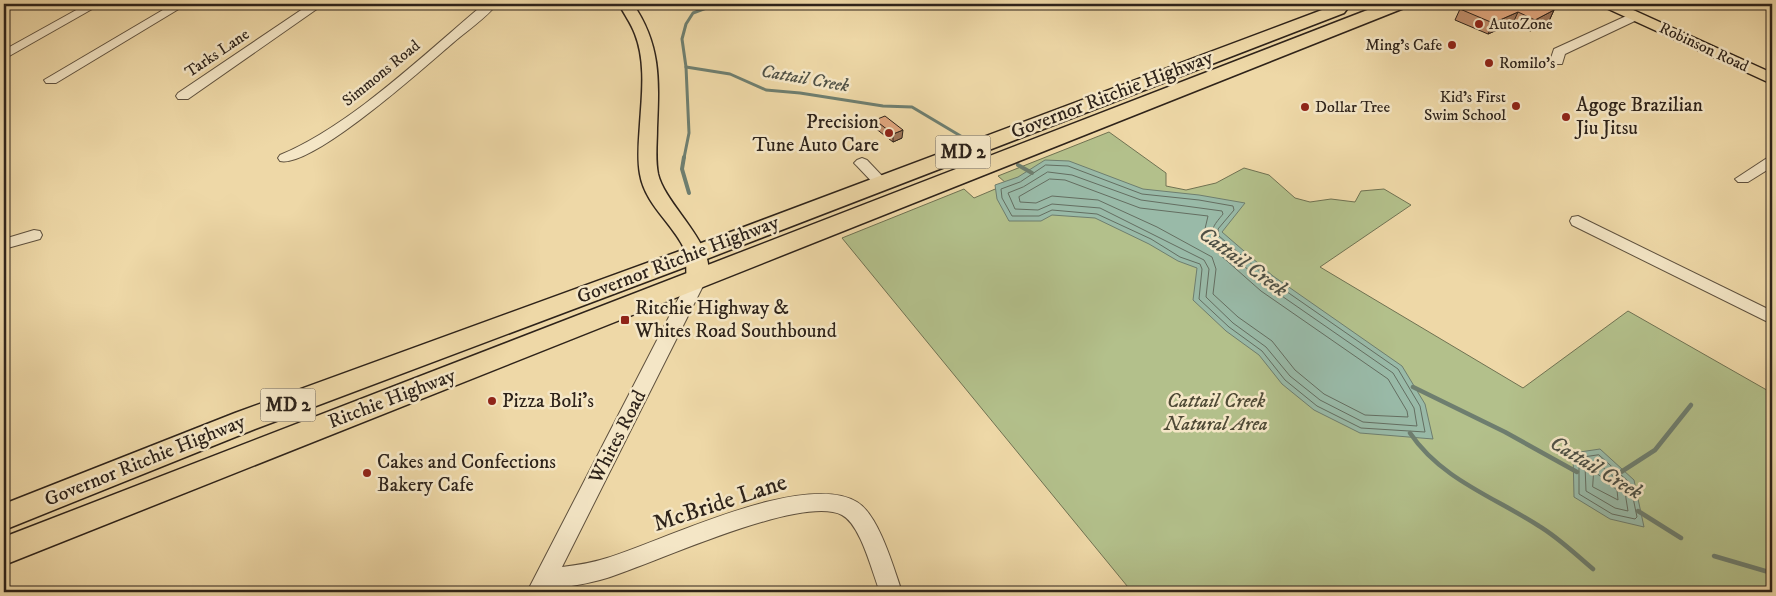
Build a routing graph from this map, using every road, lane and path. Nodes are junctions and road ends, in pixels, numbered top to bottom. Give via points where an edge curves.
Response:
1 (95, 4) edge
2 (181, 4) edge
3 (318, 4) edge
4 (491, 4) edge
5 (626, 4) edge
6 (1352, 4) edge
7 (1398, 4) edge
8 (1609, 4) edge
9 (1635, 16) junction
10 (4, 55) edge
11 (1557, 61) dead end
12 (1772, 79) edge
13 (51, 80) dead end
14 (183, 96) dead end
15 (285, 158) dead end
16 (1772, 161) edge
17 (862, 163) dead end
18 (1743, 178) dead end
19 (881, 183) junction
20 (1578, 221) dead end
21 (34, 235) dead end
22 (4, 244) edge
23 (697, 267) junction
24 (1772, 318) edge
25 (4, 517) edge
26 (4, 551) edge
27 (541, 587) edge
28 (891, 592) edge

1 - 10 street
2 - 13 street
3 - 14 street, Tarks Lane
4 - 15 street, Simmons Road via 378,100 309,148
5 - 23 main road via 641,25 647,45 651,183
6 - 19 highway, Governor Ritchie Highway / MD 2
7 - 23 highway, Governor Ritchie Highway / MD 2
8 - 9 main road, Robinson Road
9 - 11 street via 1559,52
9 - 12 main road, Robinson Road
16 - 18 street
17 - 19 street
19 - 23 highway, Governor Ritchie Highway / MD 2
20 - 24 street
21 - 22 street
23 - 25 highway, Governor Ritchie Highway / MD 2 via 245,421
23 - 26 highway, Ritchie Highway / MD 2
23 - 27 street, Whites Road
27 - 28 street, McBride Lane via 606,568 771,510 803,503 833,502 847,507 864,522

